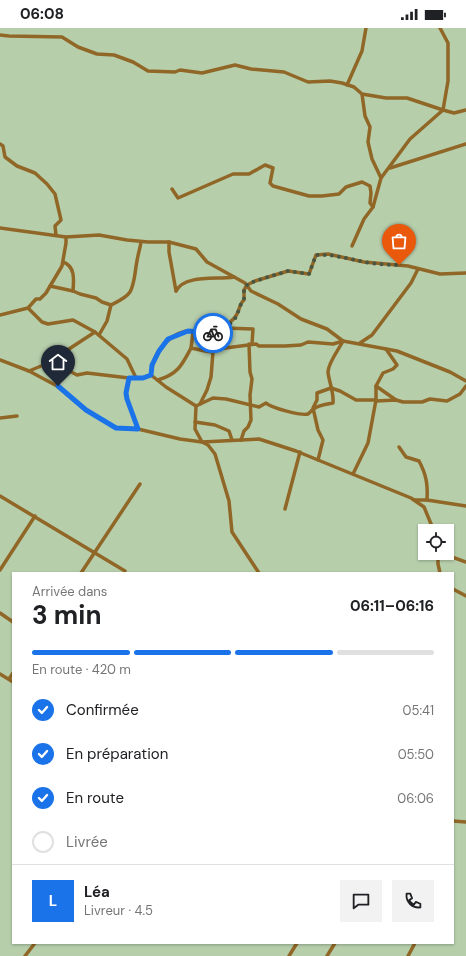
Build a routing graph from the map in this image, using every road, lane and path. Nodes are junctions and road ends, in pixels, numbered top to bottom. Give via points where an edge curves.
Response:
1 (366, 28) edge
2 (440, 28) edge
3 (0, 35) edge
4 (347, 85) junction
5 (362, 94) junction
6 (443, 110) junction
7 (466, 110) edge
8 (0, 144) edge
9 (466, 144) edge
10 (390, 168) junction
11 (381, 178) junction
12 (172, 189) dead end
13 (373, 207) junction
14 (0, 228) edge
15 (56, 235) junction
16 (66, 237) junction
17 (141, 242) junction
18 (169, 242) junction
19 (352, 246) dead end
20 (63, 262) junction
21 (418, 269) junction
22 (466, 273) edge
23 (235, 277) junction
24 (247, 285) junction
25 (50, 286) junction
26 (74, 291) junction
27 (111, 305) junction
28 (28, 308) junction
29 (0, 315) edge
30 (224, 328) junction
31 (95, 332) junction
32 (193, 332) junction
33 (221, 333) junction
34 (99, 335) junction
35 (343, 341) junction
36 (360, 343) junction
37 (250, 344) junction
38 (191, 348) junction
39 (218, 349) junction
40 (386, 349) junction
41 (213, 352) junction
42 (0, 360) edge
43 (46, 364) junction
44 (28, 371) junction
45 (151, 375) junction
46 (129, 378) junction
47 (136, 378) junction
48 (158, 380) junction
49 (466, 380) edge
50 (376, 386) junction
51 (466, 386) edge
52 (332, 388) junction
53 (396, 400) junction
54 (376, 401) junction
55 (198, 405) junction
56 (252, 405) junction
57 (313, 408) junction
58 (17, 416) dead end
59 (0, 418) edge
60 (195, 422) junction
61 (138, 429) junction
62 (232, 440) junction
63 (241, 440) junction
64 (202, 442) junction
65 (399, 448) dead end
66 (300, 452) junction
67 (318, 460) junction
68 (352, 474) junction
69 (140, 484) dead end
70 (0, 496) edge
71 (414, 500) junction
72 (427, 500) junction
73 (466, 506) edge
74 (285, 509) dead end
75 (35, 516) junction
76 (431, 524) edge
77 (94, 552) junction
78 (454, 558) edge
79 (438, 560) edge
80 (466, 562) edge
81 (0, 570) edge
82 (125, 571) dead end
83 (82, 572) edge
84 (258, 572) edge
85 (440, 572) edge
86 (454, 590) edge
87 (466, 596) edge
88 (0, 613) edge
89 (12, 621) edge
90 (0, 674) edge
91 (12, 674) edge
92 (9, 679) junction
93 (12, 681) edge
94 (454, 821) edge
95 (466, 822) edge
96 (34, 944) edge
97 (296, 944) edge
98 (334, 944) edge
99 (414, 944) edge
100 (25, 956) edge
101 (289, 956) edge
102 (327, 956) edge
103 (408, 956) edge

1 - 4 street via 362,50
2 - 6 street via 448,43 448,81
3 - 4 street via 62,37 78,47 97,54 114,55 148,71 180,70 202,73 235,65 284,72 308,82 330,81
4 - 5 street
5 - 6 street via 407,98
5 - 11 street via 365,116 370,127 368,142 372,159
6 - 7 street via 454,113
6 - 10 street via 410,139
8 - 15 street via 3,146 5,157 17,166 35,173 55,194 61,220 55,226
9 - 10 street
10 - 11 street
11 - 13 street
12 - 13 street via 178,198 233,174 249,174 265,165 273,168 270,183 273,186 309,196 339,194 346,187 362,182 370,186 370,203
13 - 19 street via 364,219
14 - 15 street
15 - 16 street
16 - 17 street via 99,235
16 - 20 street
17 - 18 street
17 - 27 street via 130,292
18 - 23 street via 196,248 207,262
18 - 23 street via 176,291 179,286 194,280
20 - 25 street
20 - 26 street via 72,268
21 - 22 street via 440,274
21 - 24 street via 328,254 316,255 309,274 288,271
21 - 36 street via 410,284 372,335
23 - 24 street
24 - 30 street via 244,300 237,314
24 - 35 street via 251,291 301,319 327,329
25 - 26 street
25 - 28 street via 40,299 36,299
26 - 27 street
27 - 34 street via 107,321
28 - 29 street
28 - 31 street via 42,322 48,324 73,320
30 - 33 street
30 - 37 street via 253,329
31 - 34 street
31 - 43 street
32 - 33 street
32 - 38 street
32 - 45 street via 188,331 168,339 152,365
33 - 39 street
34 - 47 street via 127,359
35 - 36 street
35 - 37 street via 333,344 308,342 301,345 269,347
35 - 52 street via 328,370
36 - 40 street
37 - 39 street
37 - 56 street
38 - 41 street
38 - 48 street via 175,373
39 - 41 street
40 - 49 street via 424,361
40 - 50 street via 397,365 383,373
41 - 55 street via 211,377
42 - 44 street
43 - 44 street
43 - 46 street via 60,366 77,375
44 - 61 street via 58,386 86,410 116,428
45 - 47 street
45 - 48 street
46 - 47 street
46 - 61 street via 127,399
48 - 55 street
50 - 53 street
50 - 54 street
51 - 53 street via 460,394 447,400
52 - 54 street via 356,400
52 - 57 street via 317,393
52 - 57 street via 333,403
53 - 54 street
54 - 68 street via 368,443
55 - 56 street via 213,398
55 - 60 street
56 - 57 street via 259,407 266,403 278,410 303,415 309,414
56 - 63 street via 251,420
57 - 67 street via 323,440
58 - 59 street
60 - 62 street via 215,425 229,431
60 - 64 street via 195,429
61 - 64 street
62 - 63 street
62 - 64 street
63 - 66 street via 259,439
64 - 84 street via 215,454 229,501 232,532
65 - 72 street via 406,457 419,461 425,473
66 - 67 street
66 - 74 street
67 - 68 street
68 - 71 street
69 - 77 street
70 - 75 street
71 - 72 street
71 - 76 street via 424,507
72 - 73 street
75 - 77 street
75 - 81 street
77 - 82 street
77 - 83 street
78 - 80 street
79 - 85 street
86 - 87 street
88 - 89 street
90 - 92 street
91 - 92 street
92 - 93 street
94 - 95 street
96 - 100 street
97 - 101 street
98 - 102 street
99 - 103 street

